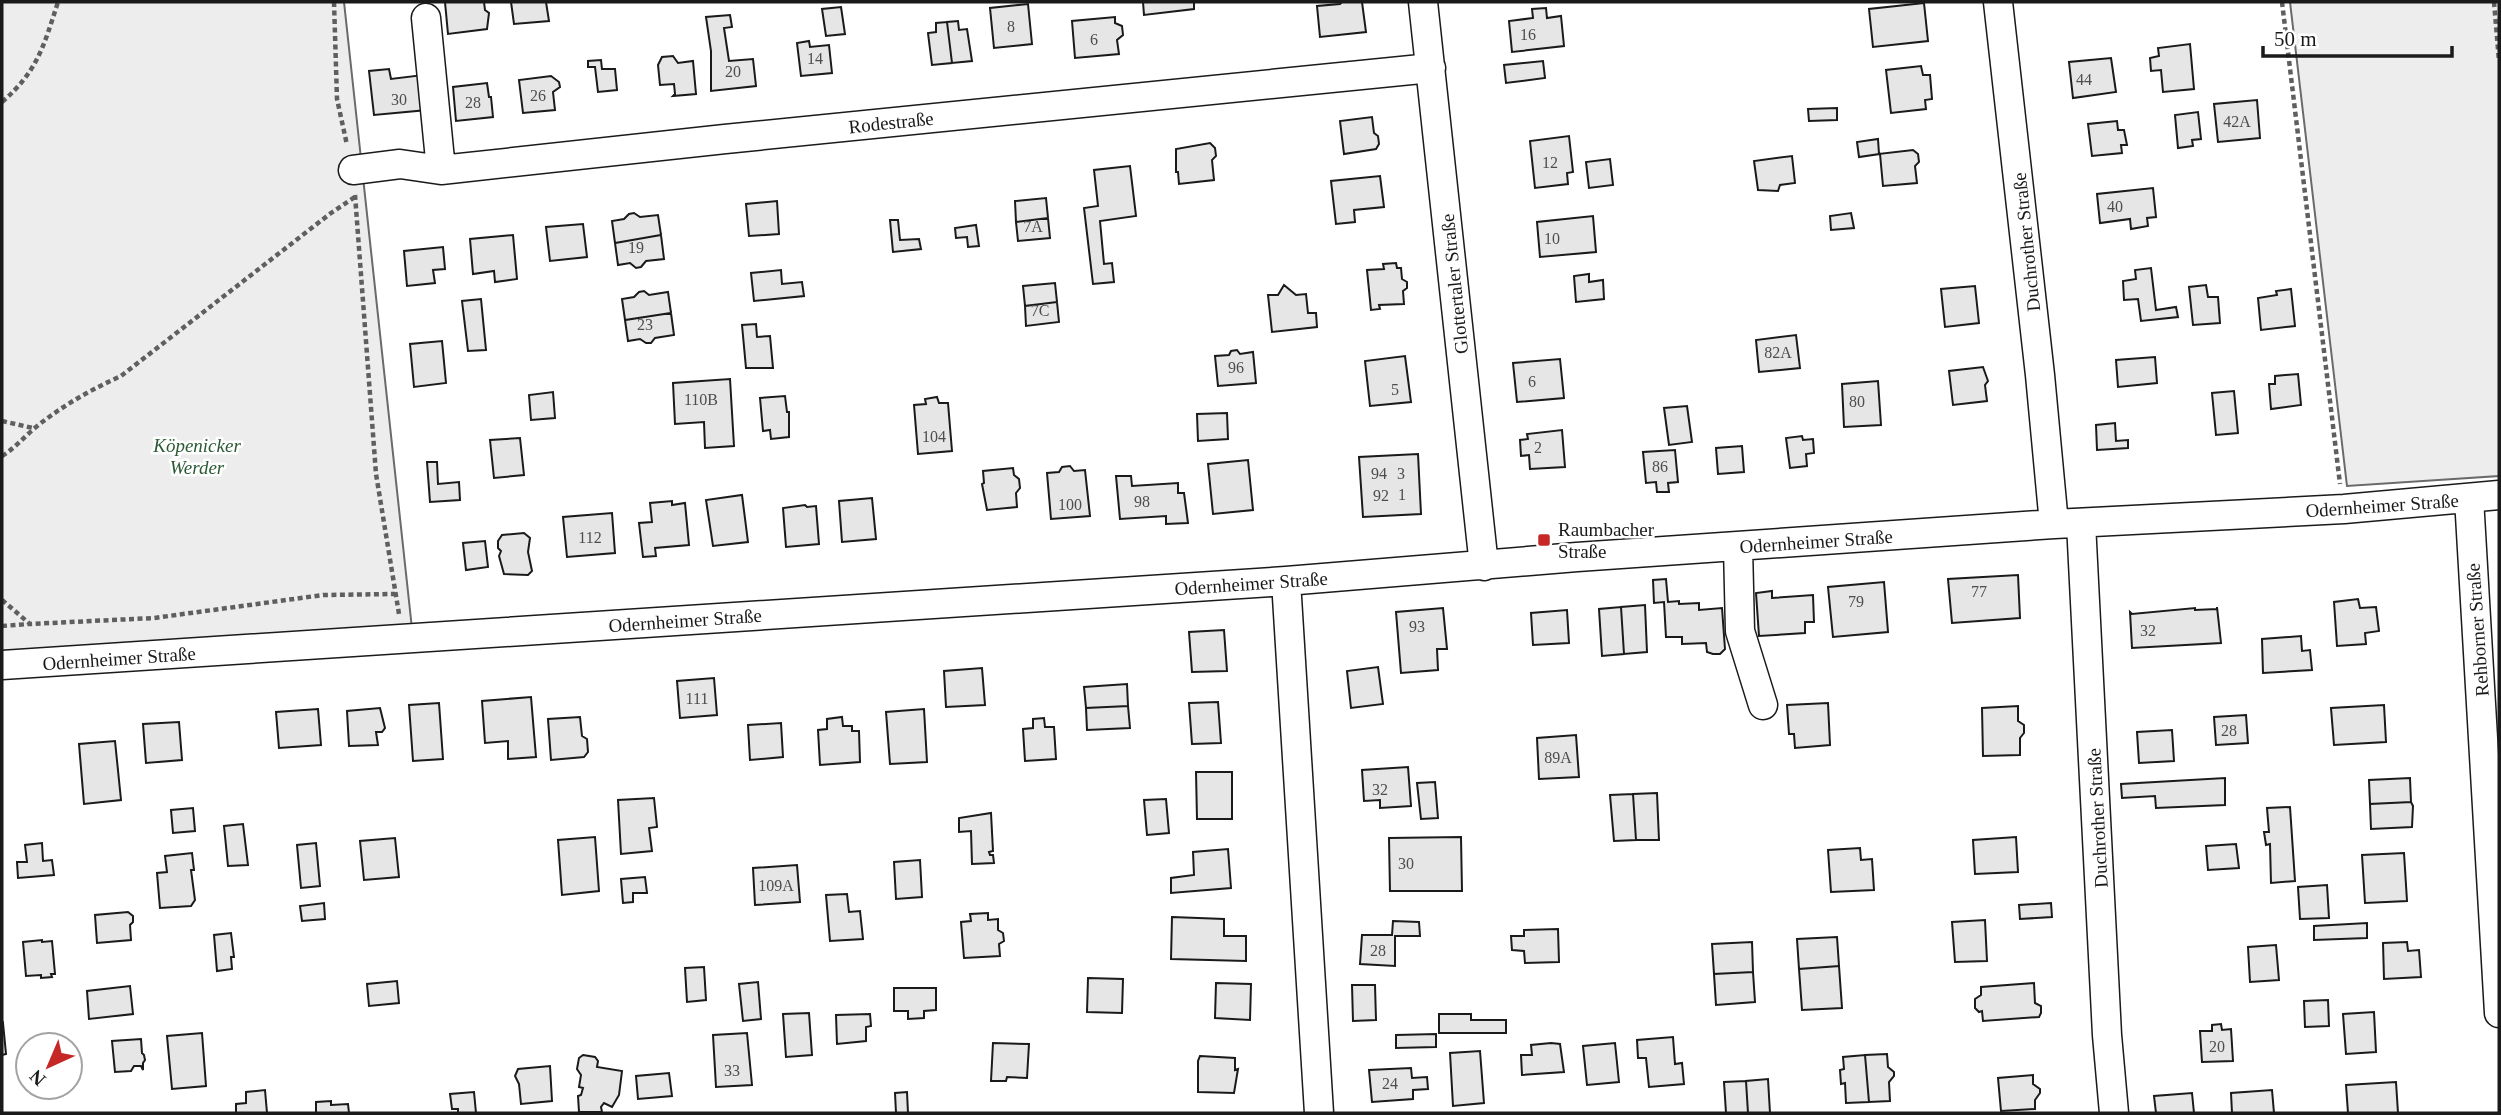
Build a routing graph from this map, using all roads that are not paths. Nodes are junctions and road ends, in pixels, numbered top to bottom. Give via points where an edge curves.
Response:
1 (1423, 2) edge
2 (1998, 2) edge
3 (426, 18) dead end
4 (1431, 68) junction
5 (441, 170) junction
6 (354, 184) road end
7 (2499, 495) edge
8 (2469, 498) junction
9 (2067, 524) junction
10 (1738, 547) junction
11 (1484, 566) junction
12 (1286, 581) junction
13 (2, 665) edge
14 (1763, 705) dead end
15 (2499, 1013) edge
16 (1319, 1113) edge
17 (2114, 1113) edge

1 - 4 street, Glottertaler Straße
2 - 9 street, Duchrother Straße via 2039,362
3 - 5 street
4 - 5 street, Rodestraße
4 - 11 street, Glottertaler Straße
5 - 6 street, Rodestraße via 400,164
7 - 8 street, Odernheimer Straße
8 - 9 street, Odernheimer Straße
8 - 15 street, Rehborner Straße
9 - 10 street, Odernheimer Straße
9 - 17 street, Duchrother Straße
10 - 11 street, Odernheimer Straße
10 - 14 street via 1740,631
11 - 12 street, Odernheimer Straße
12 - 13 street, Odernheimer Straße
12 - 16 street

